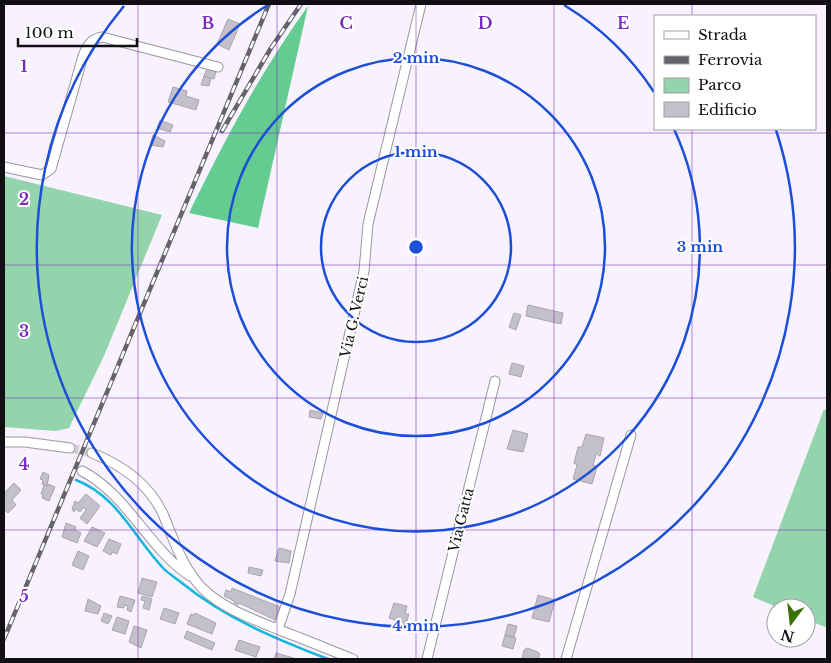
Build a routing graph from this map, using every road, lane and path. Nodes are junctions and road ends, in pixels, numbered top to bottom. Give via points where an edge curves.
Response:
1 (421, 4) edge
2 (218, 67) dead end
3 (4, 167) edge
4 (495, 381) dead end
5 (631, 434) dead end
6 (4, 442) edge
7 (70, 448) tunnel mouth
8 (92, 453) tunnel mouth
9 (82, 471) dead end
10 (172, 539) junction
11 (159, 547) junction
12 (194, 578) junction
13 (278, 629) junction
14 (353, 659) edge
15 (427, 659) edge
16 (566, 659) edge

1 - 13 street, Via G. Verci via 368,224 364,271 351,328 290,594
2 - 3 street via 102,37 95,38 83,56 51,169 42,175
4 - 15 street, Via Gatta
5 - 16 street
6 - 7 street
8 - 10 street via 126,470 146,489 162,514
9 - 11 street via 116,496
10 - 11 street
10 - 12 street
11 - 12 street via 180,569
12 - 13 street via 228,607
13 - 14 street

